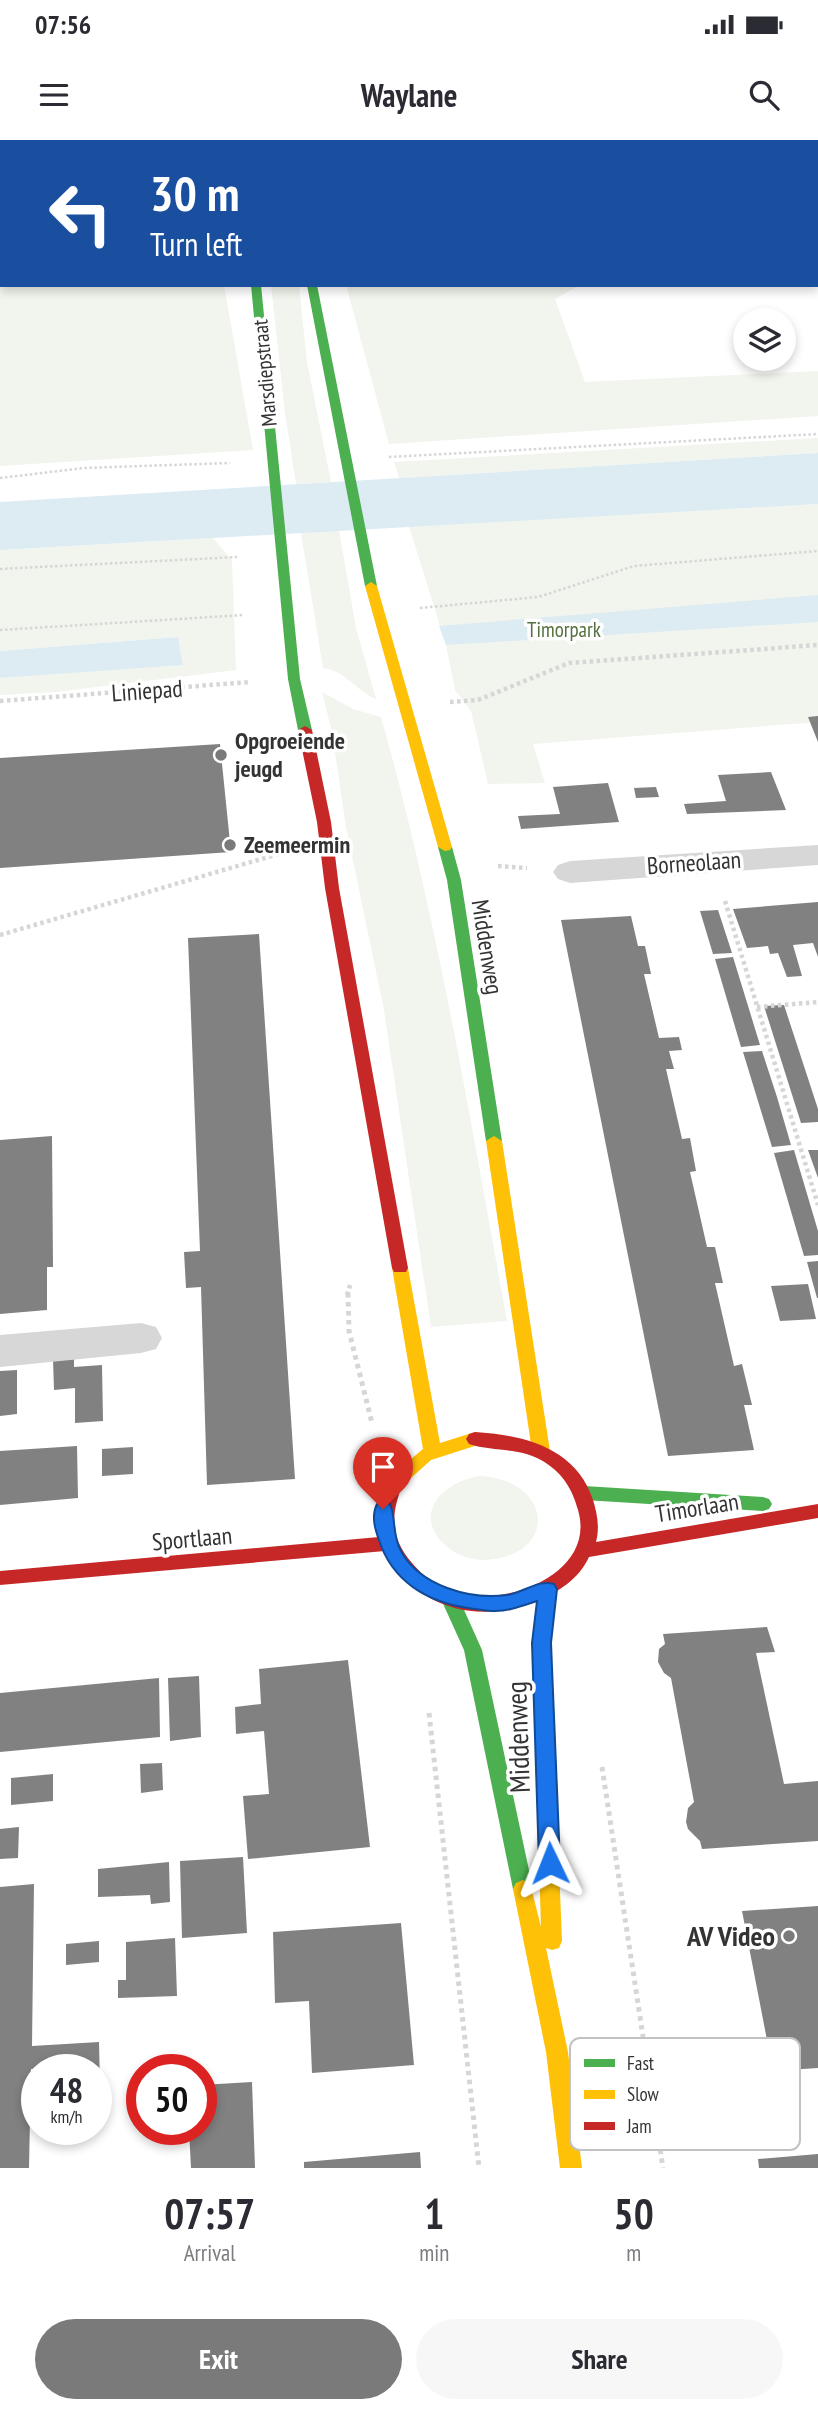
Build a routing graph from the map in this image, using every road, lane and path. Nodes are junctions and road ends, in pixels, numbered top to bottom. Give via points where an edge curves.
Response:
1 (256, 287) edge
2 (312, 287) edge
3 (818, 433) edge
4 (345, 459) junction
5 (273, 462) junction
6 (0, 478) edge
7 (818, 551) edge
8 (249, 557) dead end
9 (0, 569) edge
10 (377, 612) junction
11 (287, 614) junction
12 (0, 630) edge
13 (818, 645) edge
14 (294, 679) junction
15 (0, 701) edge
16 (405, 706) junction
17 (327, 840) junction
18 (818, 855) edge
19 (448, 861) junction
20 (713, 862) junction
21 (570, 872) joint
22 (0, 935) edge
23 (818, 1002) edge
24 (757, 1007) junction
25 (818, 1205) edge
26 (141, 1338) dead end
27 (0, 1351) edge
28 (432, 1450) junction
29 (541, 1451) junction
30 (583, 1493) junction
31 (818, 1509) edge
32 (387, 1544) junction
33 (584, 1552) junction
34 (0, 1578) edge
35 (547, 1589) junction
36 (449, 1597) junction
37 (428, 1700) dead end
38 (600, 1759) dead end
39 (643, 2038) edge
40 (557, 2052) junction
41 (660, 2150) edge
42 (479, 2168) edge
43 (571, 2168) edge
44 (663, 2168) edge

1 - 5 main road, Marsdiepstraat
2 - 4 main road
3 - 4 path
4 - 10 main road, Middenweg
5 - 6 path via 84,468
5 - 11 main road
7 - 10 path via 634,566 538,597
8 - 9 path
10 - 16 main road, Middenweg
11 - 12 path
11 - 14 main road
13 - 16 path via 569,663 478,700
14 - 15 path, Liniepad
14 - 17 main road
16 - 19 main road, Middenweg
17 - 22 path
17 - 28 main road
18 - 20 street, Borneolaan
19 - 21 path
19 - 29 main road, Middenweg
20 - 21 street, Borneolaan
20 - 24 path
23 - 24 path
24 - 25 path
26 - 27 street
28 - 29 main road via 475,1439 520,1443
28 - 32 main road via 413,1462 388,1492 383,1509
29 - 30 main road via 570,1473
30 - 31 main road, Timorlaan
30 - 33 main road via 590,1522
31 - 33 main road, Timorlaan
32 - 34 main road, Sportlaan
32 - 36 main road via 411,1577
33 - 35 main road via 565,1578
35 - 36 main road via 490,1604
35 - 40 main road, Middenweg via 541,1643
36 - 40 main road, Middenweg via 473,1650
37 - 42 path
38 - 39 path
40 - 43 main road, Middenweg
41 - 44 path

